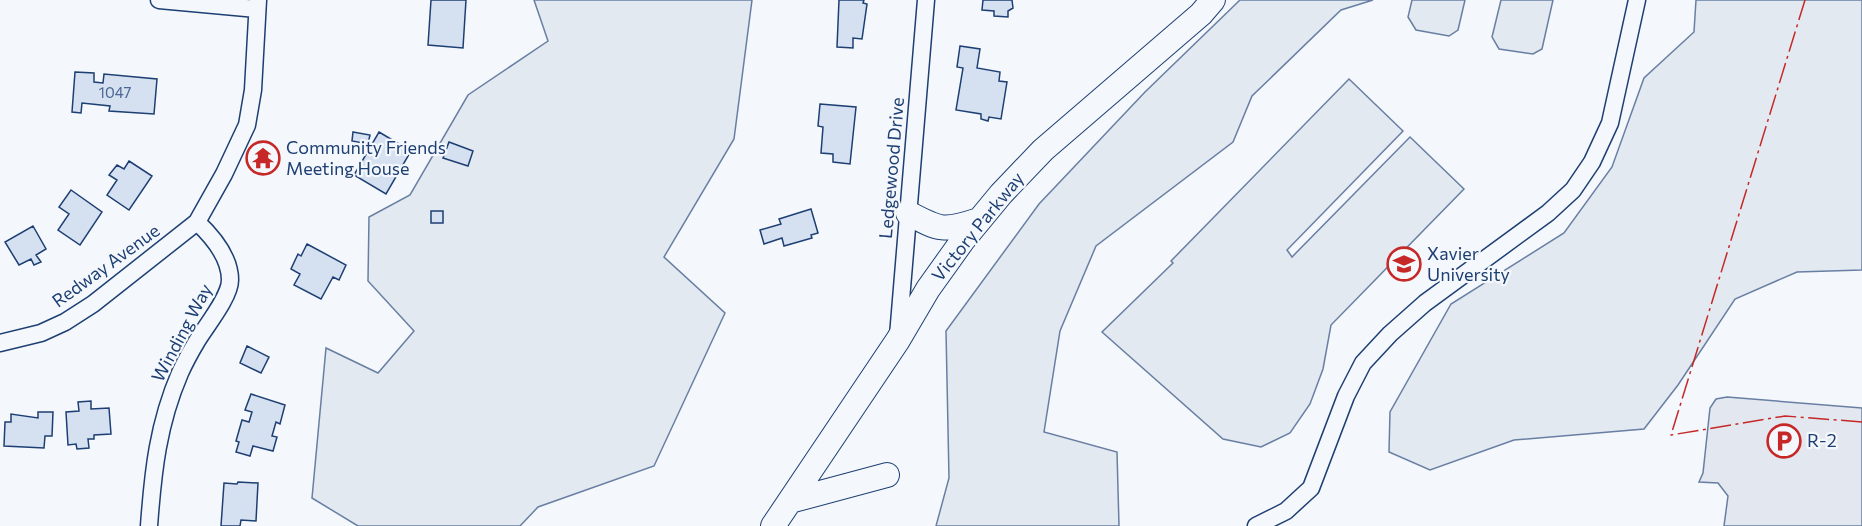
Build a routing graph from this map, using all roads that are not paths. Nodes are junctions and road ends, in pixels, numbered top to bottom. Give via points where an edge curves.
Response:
1 (159, 0) edge
2 (926, 0) edge
3 (1213, 0) edge
4 (1636, 0) edge
5 (258, 4) edge
6 (908, 213) junction
7 (979, 220) junction
8 (197, 222) junction
9 (898, 340) junction
10 (0, 343) edge
11 (887, 475) dead end
12 (790, 501) junction
13 (149, 526) edge
14 (773, 526) edge
15 (1256, 526) edge

1 - 5 street
2 - 6 street, Ledgewood Drive
3 - 7 street, Victory Parkway via 1043,150
4 - 15 street via 1610,123 1592,162 1573,190 1390,334 1363,363 1346,396 1311,488 1286,511
5 - 8 street via 255,73 247,125
6 - 7 street via 936,228 956,228
6 - 9 street, Ledgewood Drive
7 - 9 street, Victory Parkway via 928,289
8 - 10 street, Redway Avenue via 93,304 64,322 41,333
8 - 13 street, Winding Way via 220,248 230,282 219,309 181,371 168,403 153,471
9 - 12 street, Victory Parkway
11 - 12 street
12 - 14 street, Victory Parkway

